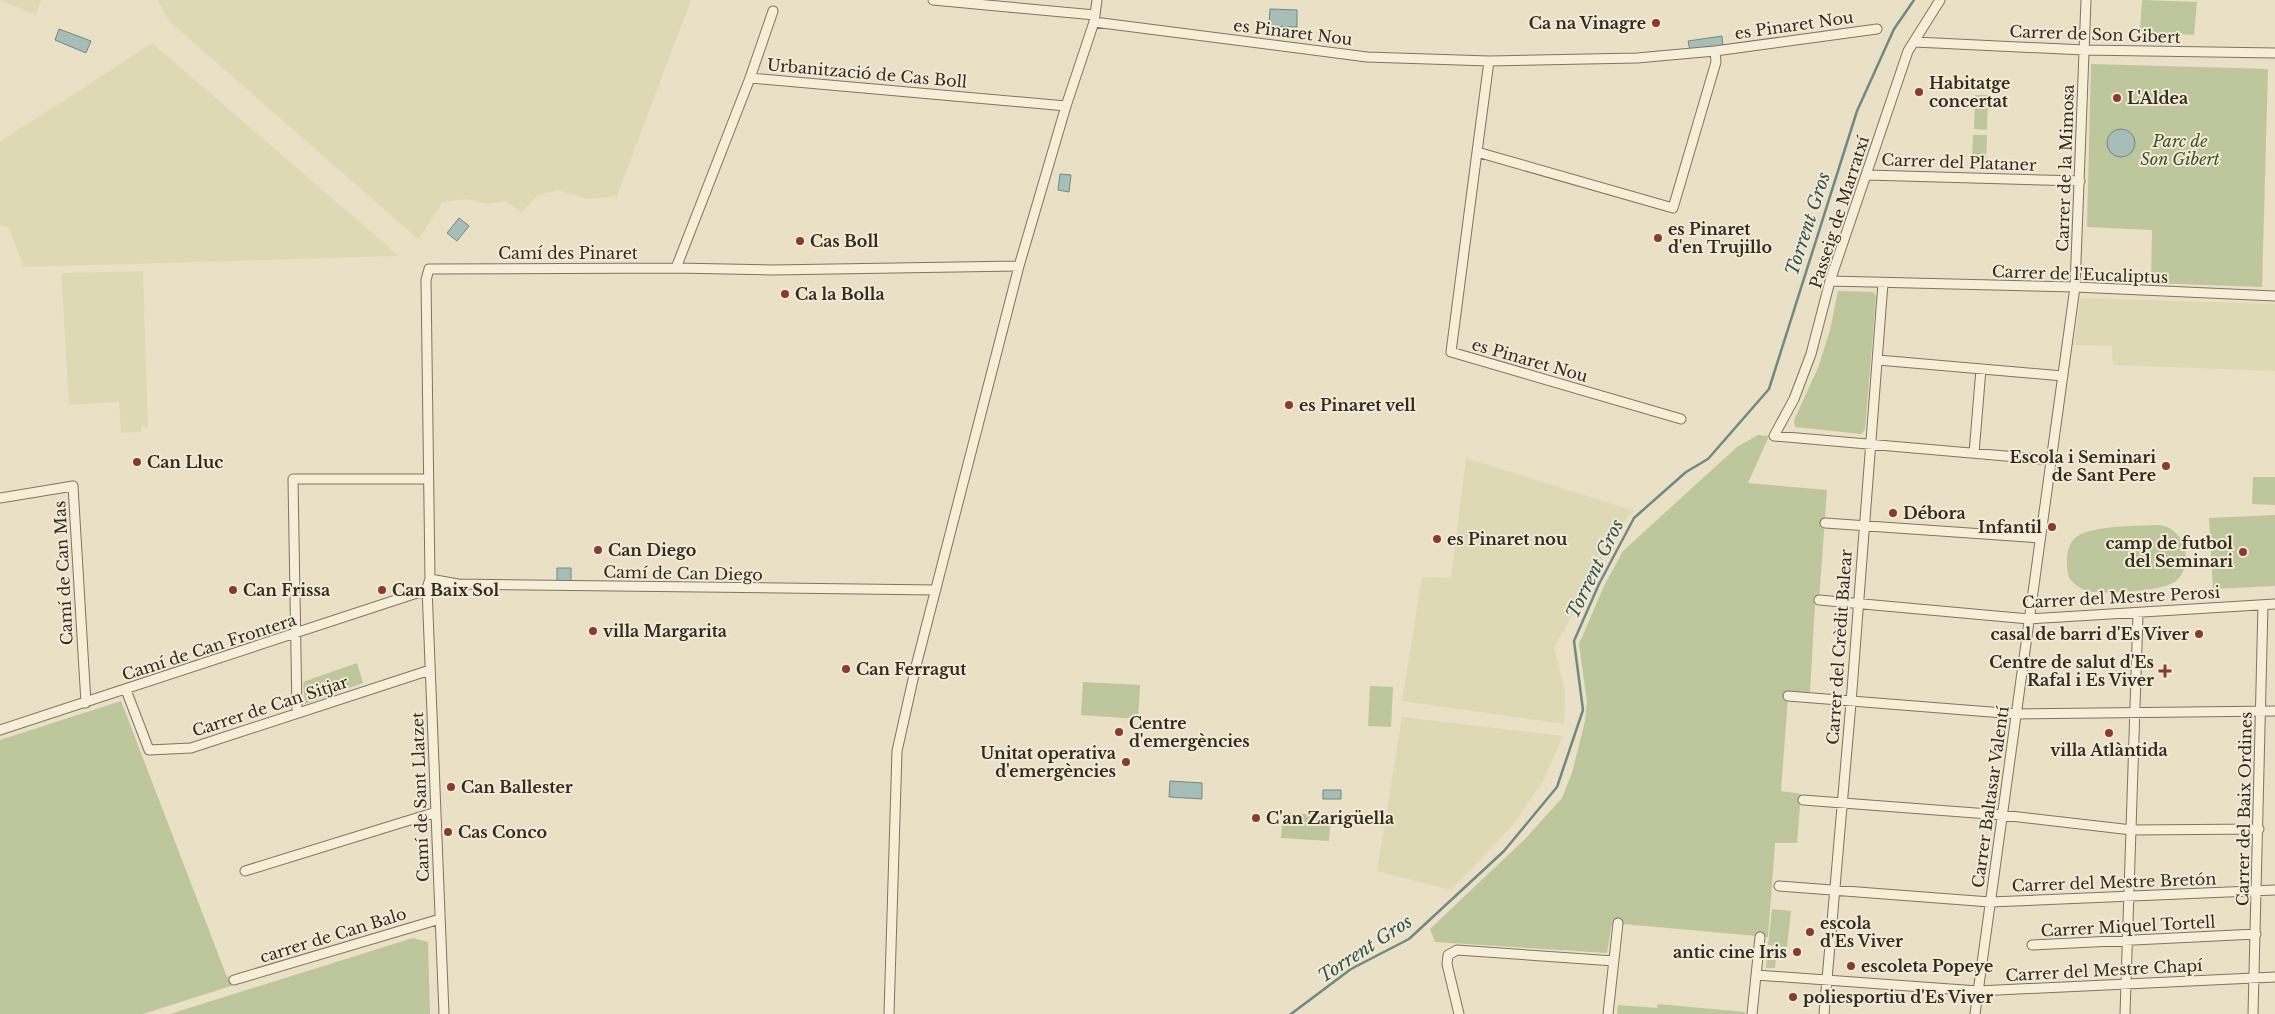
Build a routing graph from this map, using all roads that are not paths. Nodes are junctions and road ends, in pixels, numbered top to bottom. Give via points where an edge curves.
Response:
1 (932, 0) edge
2 (1097, 0) edge
3 (1940, 0) edge
4 (2086, 0) edge
5 (773, 11) dead end
6 (1095, 19) junction
7 (1877, 29) dead end
8 (1915, 42) junction
9 (2084, 50) junction
10 (1715, 51) junction
11 (2275, 53) edge
12 (1489, 61) junction
13 (750, 78) junction
14 (1066, 106) junction
15 (1477, 152) junction
16 (1867, 175) junction
17 (2080, 181) junction
18 (1019, 266) junction
19 (676, 268) junction
20 (1830, 281) junction
21 (1883, 283) junction
22 (2075, 287) junction
23 (2275, 296) edge
24 (1878, 360) junction
25 (1981, 369) junction
26 (2063, 376) junction
27 (1681, 419) dead end
28 (1870, 444) junction
29 (1974, 453) junction
30 (2051, 460) junction
31 (428, 480) junction
32 (0, 498) edge
33 (1825, 523) dead end
34 (1864, 525) junction
35 (2040, 538) junction
36 (430, 579) junction
37 (936, 590) junction
38 (427, 592) junction
39 (1819, 600) dead end
40 (1858, 603) junction
41 (2264, 604) junction
42 (2275, 604) edge
43 (2138, 614) junction
44 (2029, 619) junction
45 (296, 634) junction
46 (430, 670) junction
47 (126, 690) junction
48 (1788, 696) dead end
49 (86, 703) junction
50 (1851, 703) junction
51 (2262, 711) junction
52 (2275, 711) edge
53 (297, 713) junction
54 (2016, 714) junction
55 (2136, 714) junction
56 (0, 730) edge
57 (1802, 800) dead end
58 (1841, 803) junction
59 (436, 812) junction
60 (2002, 815) junction
61 (2259, 829) junction
62 (2132, 830) junction
63 (245, 871) dead end
64 (1779, 886) dead end
65 (2275, 890) edge
66 (1834, 891) junction
67 (2258, 891) junction
68 (2129, 897) junction
69 (1990, 902) junction
70 (440, 919) junction
71 (1618, 923) dead end
72 (2256, 934) junction
73 (1760, 937) dead end
74 (2128, 942) junction
75 (2032, 945) dead end
76 (1614, 961) junction
77 (1756, 975) junction
78 (2275, 977) edge
79 (2254, 978) junction
80 (1826, 979) junction
81 (234, 980) dead end
82 (2127, 984) junction
83 (1978, 991) junction
84 (444, 1014) edge
85 (889, 1014) edge
86 (1459, 1014) edge
87 (1608, 1014) edge
88 (1752, 1014) edge
89 (1824, 1014) edge
90 (1975, 1014) edge
91 (2125, 1014) edge
92 (2253, 1014) edge

1 - 6 street, es Pinaret Nou
2 - 6 street
3 - 8 street, Passeig de Marratxí
4 - 9 street, Carrer de la Mimosa
5 - 13 street
6 - 12 street, es Pinaret Nou via 1367,57
6 - 14 street
7 - 10 street, es Pinaret Nou
8 - 9 street, Carrer de Son Gibert
8 - 16 street, Passeig de Marratxí via 1908,51
9 - 11 street, Carrer de Son Gibert
9 - 17 street, Carrer de la Mimosa
10 - 12 street, es Pinaret Nou via 1637,58
10 - 15 street, es Pinaret Nou via 1716,62 1673,208
12 - 15 street, es Pinaret Nou
13 - 14 street, Urbanització de Cas Boll
13 - 19 street, Urbanització de Cas Boll
14 - 18 street
15 - 27 street, es Pinaret Nou via 1451,352
16 - 17 street, Carrer del Plataner
16 - 20 street, Passeig de Marratxí
17 - 22 street, Carrer de la Mimosa
18 - 19 street, Camí des Pinaret via 772,270
18 - 37 street
19 - 31 street, Camí des Pinaret via 429,269 426,280
20 - 21 street, Carrer de l'Eucaliptus
20 - 28 street, Passeig de Marratxí via 1808,362 1794,399 1774,436
21 - 22 street, Carrer de l'Eucaliptus
21 - 24 street, Carrer del Crèdit Balear
22 - 23 street, Carrer de l'Eucaliptus
22 - 26 street, Carrer Baltasar Valentí
24 - 25 street
24 - 28 street, Carrer del Crèdit Balear
25 - 26 street
25 - 29 street
26 - 30 street, Carrer Baltasar Valentí
28 - 29 street
28 - 34 street, Carrer del Crèdit Balear
29 - 30 street
30 - 35 street, Carrer Baltasar Valentí
31 - 36 street, Camí des Pinaret
31 - 45 street via 293,479
32 - 49 street, Camí de Can Mas via 73,486
33 - 34 street
34 - 35 street
34 - 40 street, Carrer del Crèdit Balear
35 - 44 street, Carrer Baltasar Valentí
36 - 37 street, Camí de Can Diego via 468,584
36 - 38 street, Camí de Sant Llatzet
37 - 85 street via 897,751
38 - 45 street, Camí de Can Frontera
38 - 46 street, Camí de Sant Llatzet
39 - 40 street, Carrer del Mestre Perosi
40 - 44 street, Carrer del Mestre Perosi
40 - 50 street, Carrer del Crèdit Balear
41 - 42 street, Carrer del Mestre Perosi
41 - 43 street, Carrer del Mestre Perosi
41 - 51 street, Carrer del Baix Ordines
43 - 44 street, Carrer del Mestre Perosi
43 - 55 street
44 - 54 street, Carrer Baltasar Valentí
45 - 47 street, Camí de Can Frontera
45 - 53 street
46 - 53 street, Carrer de Can Sitjar
46 - 59 street, Camí de Sant Llatzet
47 - 49 street, Camí de Can Frontera
47 - 53 street, Carrer de Can Sitjar via 149,750 191,748
48 - 50 street
49 - 56 street, Camí de Can Frontera
50 - 54 street
50 - 58 street, Carrer del Crèdit Balear
51 - 52 street
51 - 55 street
51 - 61 street, Carrer del Baix Ordines
54 - 55 street
54 - 60 street, Carrer Baltasar Valentí
55 - 62 street
57 - 58 street
58 - 60 street
58 - 66 street, Carrer del Crèdit Balear
59 - 63 street
59 - 70 street, Camí de Sant Llatzet
60 - 62 street
60 - 69 street, Carrer Baltasar Valentí
61 - 62 street
61 - 67 street, Carrer del Baix Ordines
62 - 68 street
64 - 66 street, Carrer del Mestre Bretón
65 - 67 street, Carrer del Mestre Bretón
66 - 69 street, Carrer del Mestre Bretón
66 - 80 street, Carrer del Crèdit Balear
67 - 68 street, Carrer del Mestre Bretón
67 - 72 street, Carrer del Baix Ordines
68 - 69 street, Carrer del Mestre Bretón
68 - 74 street
69 - 83 street, Carrer Baltasar Valentí
70 - 81 street, carrer de Can Balo
70 - 84 street, Camí de Sant Llatzet
71 - 76 street
72 - 74 street, Carrer Miquel Tortell
72 - 79 street, Carrer del Baix Ordines
73 - 77 street
74 - 75 street, Carrer Miquel Tortell
74 - 82 street
76 - 86 street via 1457,950 1448,956 1447,964
76 - 87 street
77 - 80 street, Carrer del Mestre Chapí
77 - 88 street
78 - 79 street, Carrer del Mestre Chapí
79 - 82 street, Carrer del Mestre Chapí
79 - 92 street, Carrer del Baix Ordines
80 - 83 street, Carrer del Mestre Chapí
80 - 89 street, Carrer del Crèdit Balear
82 - 83 street, Carrer del Mestre Chapí
82 - 91 street
83 - 90 street, Carrer Baltasar Valentí

